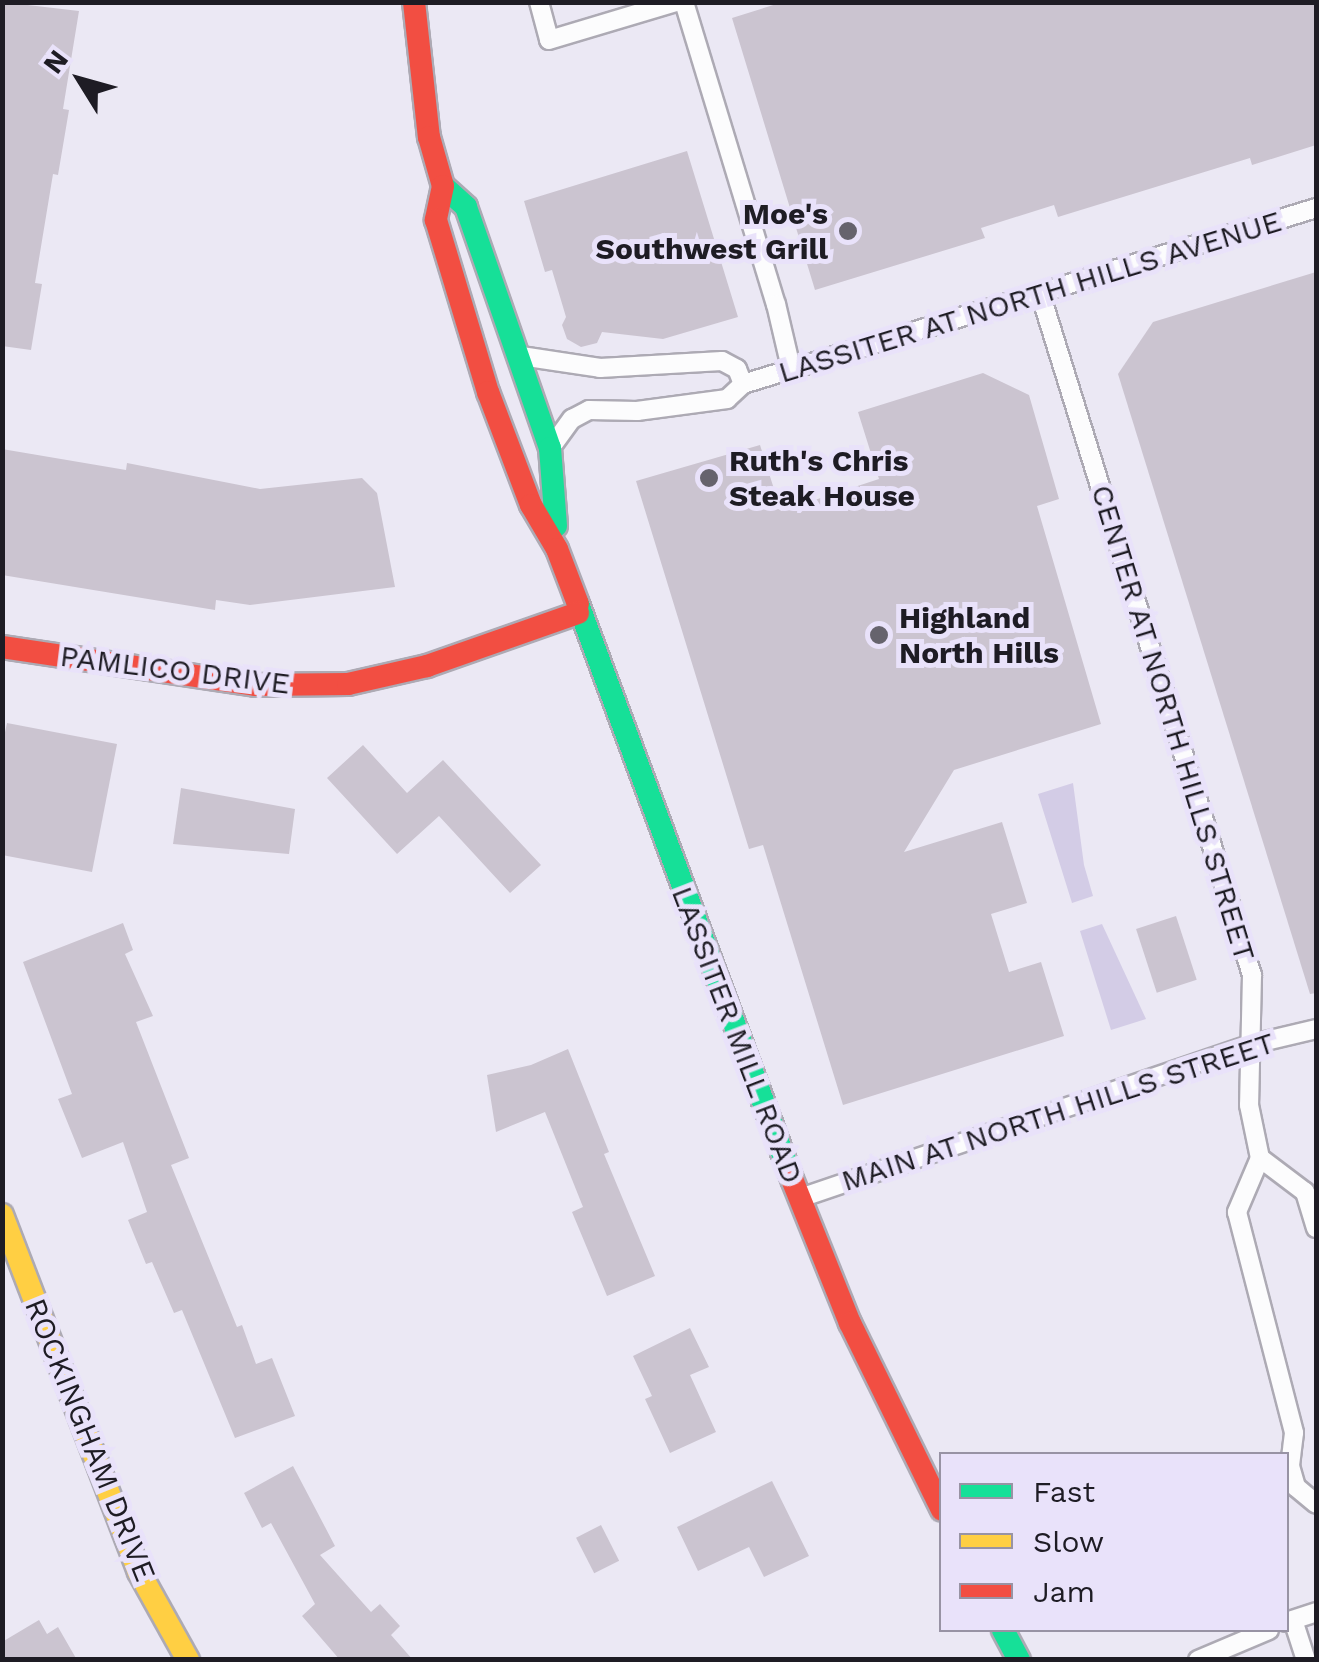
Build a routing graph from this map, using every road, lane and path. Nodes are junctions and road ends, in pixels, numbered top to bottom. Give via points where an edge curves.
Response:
1 (414, 2) edge
2 (540, 2) edge
3 (676, 2) edge
4 (684, 2) edge
5 (443, 186) junction
6 (1316, 208) edge
7 (1041, 296) junction
8 (518, 356) junction
9 (792, 372) junction
10 (743, 384) junction
11 (550, 448) junction
12 (557, 549) junction
13 (578, 613) junction
14 (2, 647) edge
15 (1316, 1028) edge
16 (1250, 1045) junction
17 (1260, 1158) junction
18 (800, 1198) junction
19 (2, 1215) edge
20 (1316, 1228) edge
21 (939, 1504) edge
22 (1316, 1504) edge
23 (1316, 1612) edge
24 (1290, 1621) edge
25 (1005, 1632) edge
26 (1264, 1632) edge
27 (188, 1660) edge
28 (1019, 1660) edge
29 (1198, 1660) edge
30 (1306, 1660) edge

1 - 5 main road, LASSITER MILL ROAD via 429,137
2 - 3 lane via 549,40
4 - 9 lane
5 - 8 main road, LASSITER MILL ROAD via 466,207
5 - 12 main road, LASSITER MILL ROAD via 436,220 488,392 531,505
6 - 7 lane, LASSITER AT NORTH HILLS AVENUE
7 - 9 lane, LASSITER AT NORTH HILLS AVENUE
7 - 16 lane, CENTER AT NORTH HILLS STREET via 1252,975
8 - 10 lane, LASSITER AT NORTH HILLS AVENUE via 600,368 722,362 737,369
8 - 11 main road, LASSITER MILL ROAD
9 - 10 lane, LASSITER AT NORTH HILLS AVENUE
10 - 11 lane, LASSITER AT NORTH HILLS AVENUE via 727,399 705,404 588,410
11 - 12 main road, LASSITER MILL ROAD
12 - 13 main road, LASSITER MILL ROAD
13 - 14 main road, PAMLICO DRIVE via 427,666 348,684 255,685
13 - 18 main road, LASSITER MILL ROAD
15 - 16 lane, MAIN AT NORTH HILLS STREET
16 - 17 lane, CENTER AT NORTH HILLS STREET via 1250,1104
16 - 18 lane, MAIN AT NORTH HILLS STREET
17 - 20 lane via 1305,1192
17 - 22 lane via 1237,1212 1294,1433 1290,1466 1296,1486
18 - 21 main road, LASSITER MILL ROAD via 850,1323
19 - 27 main road, ROCKINGHAM DRIVE via 139,1572
23 - 24 lane
24 - 30 lane
25 - 28 main road
26 - 29 lane

